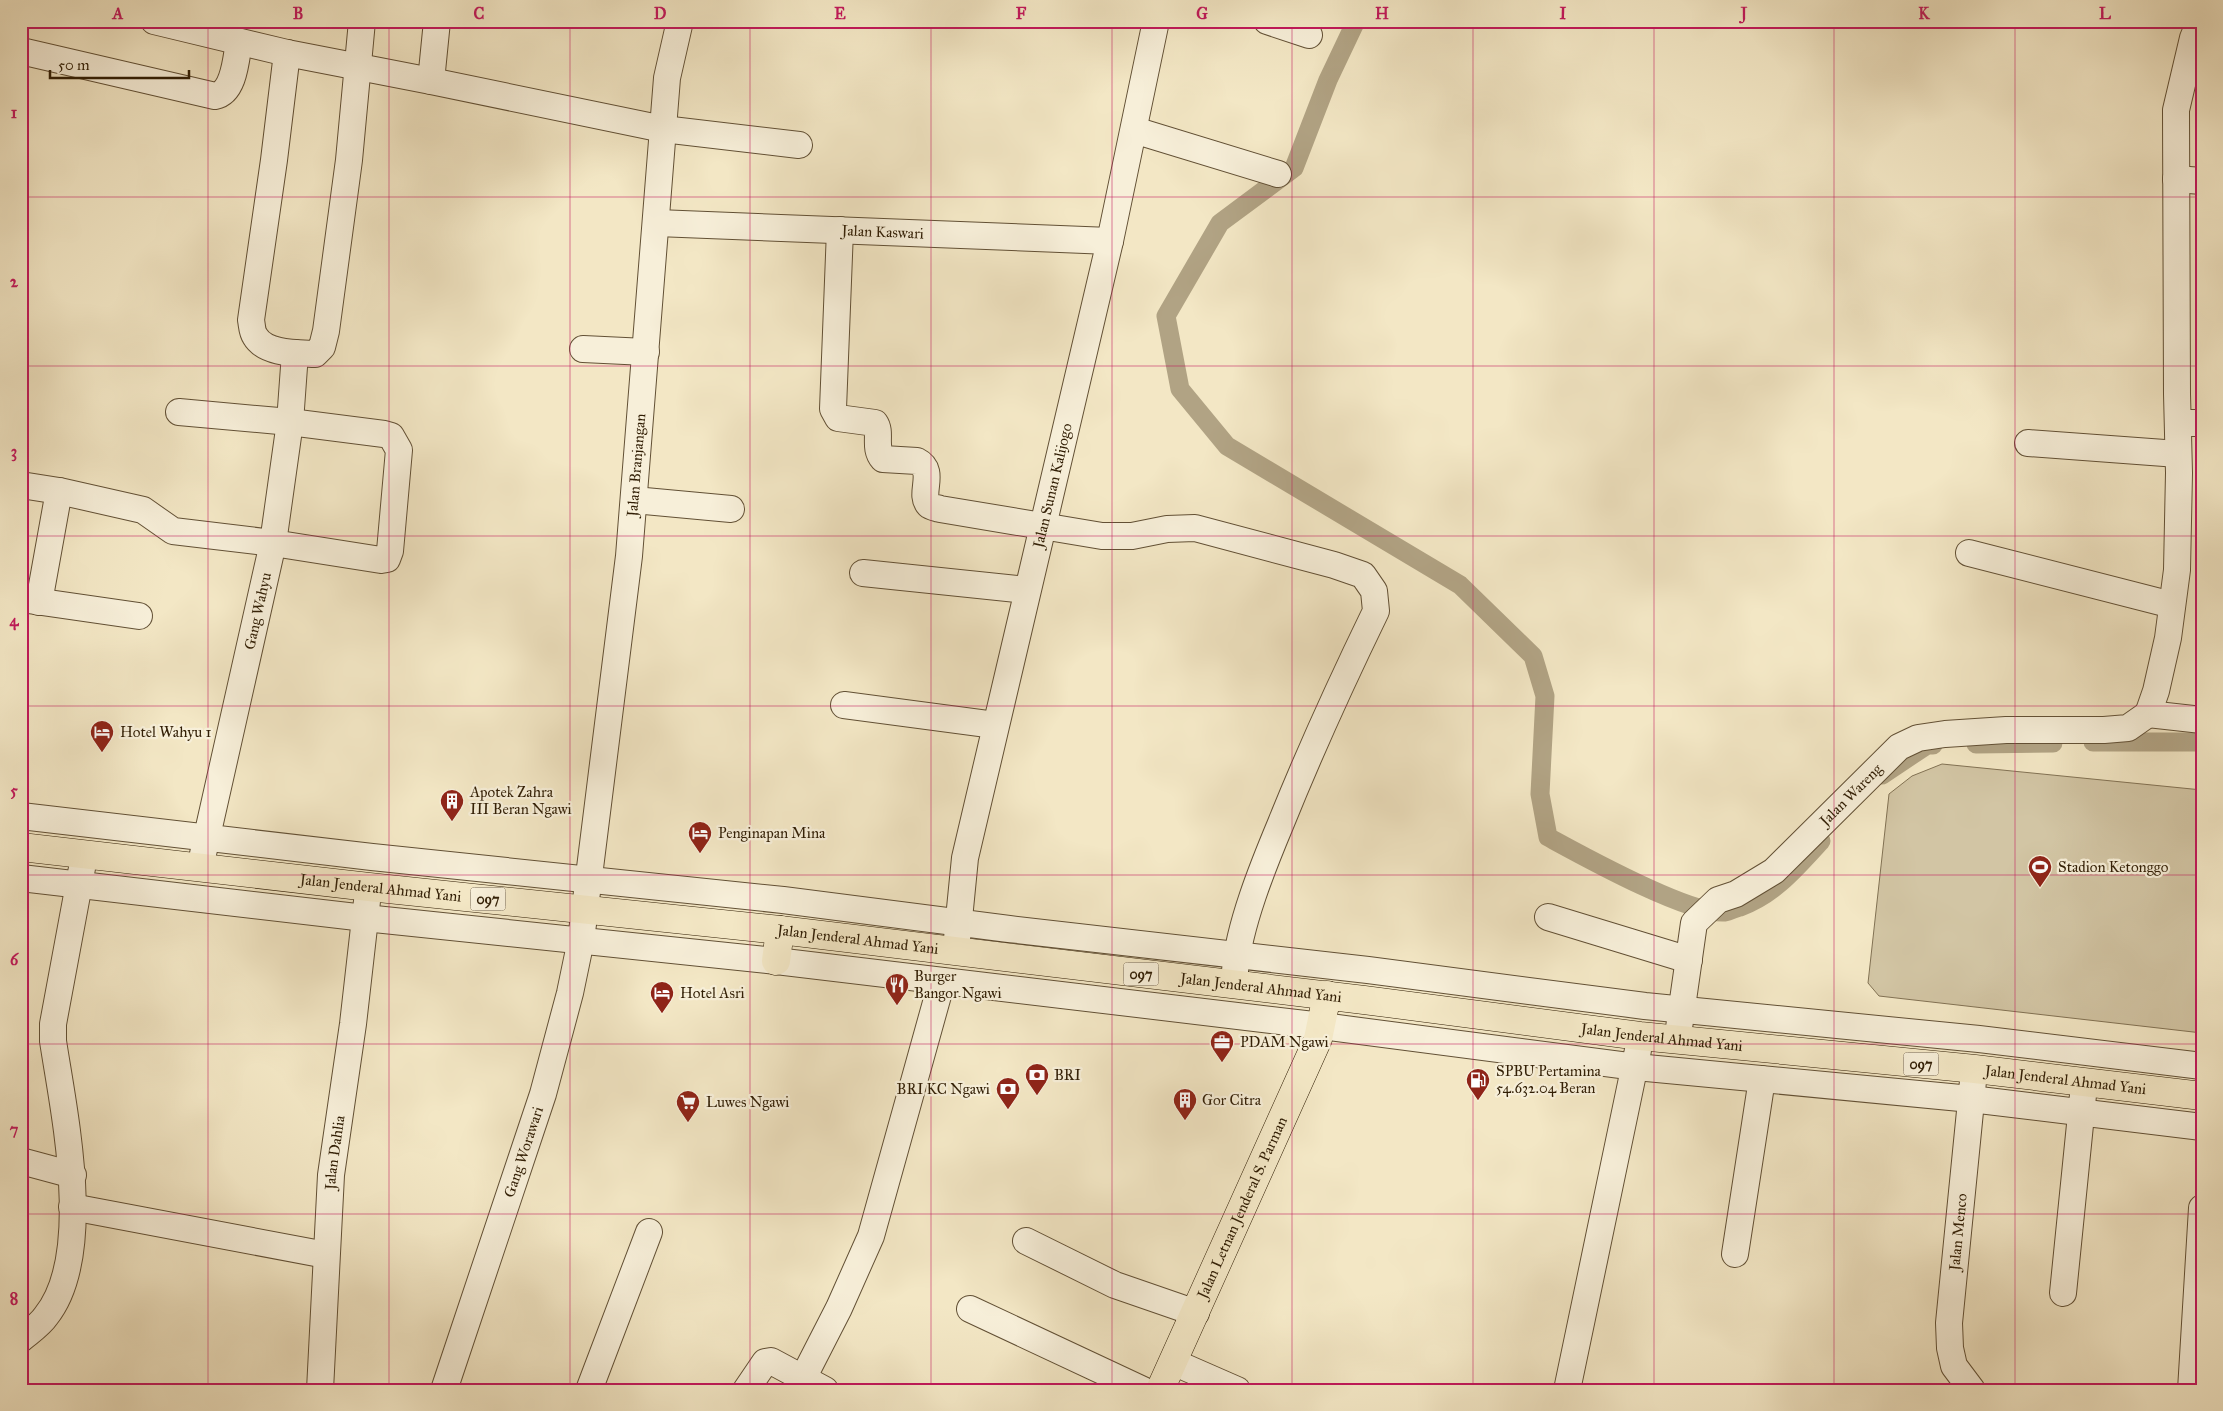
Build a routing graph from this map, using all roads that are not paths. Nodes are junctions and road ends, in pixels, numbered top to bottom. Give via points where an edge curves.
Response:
1 (154, 21) edge
2 (362, 21) edge
3 (437, 21) edge
4 (680, 21) edge
5 (1156, 21) edge
6 (1267, 21) edge
7 (2200, 21) edge
8 (1309, 35) dead end
9 (239, 42) junction
10 (21, 51) edge
11 (287, 53) junction
12 (358, 68) junction
13 (431, 81) junction
14 (662, 129) junction
15 (1134, 130) junction
16 (799, 145) dead end
17 (1278, 174) dead end
18 (2176, 178) junction
19 (2202, 181) edge
20 (657, 223) junction
21 (840, 230) junction
22 (1110, 241) junction
23 (583, 349) dead end
24 (646, 352) junction
25 (295, 354) junction
26 (179, 412) dead end
27 (290, 422) junction
28 (2190, 423) edge
29 (2028, 443) dead end
30 (2178, 454) junction
31 (21, 485) edge
32 (60, 491) junction
33 (634, 500) junction
34 (731, 509) dead end
35 (1044, 527) junction
36 (273, 543) junction
37 (1969, 553) dead end
38 (863, 573) dead end
39 (1027, 590) junction
40 (30, 600) edge
41 (2172, 605) junction
42 (139, 616) dead end
43 (844, 705) dead end
44 (2148, 714) junction
45 (2202, 720) edge
46 (995, 725) junction
47 (21, 816) edge
48 (206, 837) junction
49 (21, 847) edge
50 (84, 853) junction
51 (372, 857) junction
52 (200, 867) junction
53 (21, 878) edge
54 (590, 878) junction
55 (80, 884) junction
56 (369, 887) junction
57 (586, 909) junction
58 (1548, 917) dead end
59 (364, 918) junction
60 (958, 922) junction
61 (780, 930) junction
62 (581, 940) junction
63 (955, 952) junction
64 (1236, 955) junction
65 (1689, 960) junction
66 (776, 961) junction
67 (942, 981) junction
68 (1234, 984) junction
69 (1327, 995) junction
70 (1681, 1010) junction
71 (1322, 1026) junction
72 (1640, 1036) junction
73 (1677, 1040) junction
74 (2202, 1066) edge
75 (1636, 1067) junction
76 (1975, 1068) junction
77 (1762, 1079) junction
78 (2085, 1082) junction
79 (2202, 1096) edge
80 (1971, 1099) junction
81 (2081, 1113) junction
82 (2202, 1127) edge
83 (21, 1161) edge
84 (73, 1175) junction
85 (72, 1207) junction
86 (2202, 1208) edge
87 (649, 1232) dead end
88 (1026, 1242) dead end
89 (1735, 1254) dead end
90 (326, 1255) junction
91 (2063, 1293) dead end
92 (970, 1309) dead end
93 (1196, 1313) junction
94 (21, 1339) edge
95 (1173, 1362) junction
96 (809, 1386) edge
97 (320, 1390) edge
98 (444, 1390) edge
99 (588, 1390) edge
100 (746, 1390) edge
101 (1143, 1390) edge
102 (1160, 1390) edge
103 (1237, 1390) edge
104 (1568, 1390) edge
105 (1972, 1390) edge
106 (2191, 1390) edge

1 - 9 street
2 - 12 street
3 - 13 street
4 - 14 street, Jalan Branjangan via 667,78
5 - 15 street, Jalan Sunan Kalijogo
6 - 8 street
7 - 18 street via 2176,110
9 - 10 street via 230,82 225,91 215,96
9 - 11 street
11 - 12 street
11 - 25 street via 251,320 254,335 264,345
12 - 13 street
12 - 25 street via 326,331 322,347 315,354
13 - 14 street
14 - 16 street
14 - 20 street, Jalan Branjangan
15 - 17 street
15 - 22 street, Jalan Sunan Kalijogo
18 - 19 street
18 - 28 street
20 - 21 street, Jalan Kaswari
20 - 24 street, Jalan Branjangan
21 - 22 street, Jalan Kaswari
21 - 35 street via 835,415 875,423 882,459 922,464 927,470 929,506
22 - 35 street, Jalan Sunan Kalijogo
23 - 24 street
24 - 33 street, Jalan Branjangan
25 - 27 street, Gang Wahyu
26 - 27 street
27 - 36 street, Gang Wahyu
27 - 36 street via 391,436 399,450 390,551 387,559 381,560
28 - 30 street
29 - 30 street
30 - 41 street via 2177,570
31 - 32 street
32 - 36 street via 142,510 173,531
32 - 40 street
33 - 34 street
33 - 54 street, Jalan Branjangan
35 - 39 street, Jalan Sunan Kalijogo
35 - 64 street via 1102,536 1132,536 1167,529 1195,528 1363,575 1374,591 1376,611 1319,730 1261,870
36 - 48 street, Gang Wahyu
37 - 41 street
38 - 39 street
39 - 46 street, Jalan Sunan Kalijogo
40 - 42 street
41 - 44 street via 2168,638
43 - 46 street
44 - 45 street
44 - 65 street, Jalan Wareng via 2128,728 1945,734 1918,738 1899,747 1774,871 1718,900 1694,923
46 - 60 street, Jalan Sunan Kalijogo via 965,858
47 - 48 street
48 - 51 street
48 - 52 street, Gang Wahyu
49 - 50 main road, Jalan Jenderal Ahmad Yani / 097
50 - 52 main road, Jalan Jenderal Ahmad Yani / 097
50 - 55 street
51 - 54 street
51 - 56 street, Jalan Dahlia
52 - 56 main road, Jalan Jenderal Ahmad Yani / 097
53 - 55 street
54 - 57 street, Jalan Branjangan
54 - 60 street
55 - 59 street
55 - 84 street via 53,1024
56 - 57 main road, Jalan Jenderal Ahmad Yani / 097
56 - 59 street, Jalan Dahlia
57 - 61 main road, Jalan Jenderal Ahmad Yani / 097
57 - 62 street, Gang Worawari
58 - 65 street
59 - 62 street
59 - 90 street, Jalan Dahlia via 353,1024 331,1176
60 - 63 street, Jalan Sunan Kalijogo
60 - 64 street
61 - 63 main road, Jalan Jenderal Ahmad Yani / 097
61 - 66 main road
62 - 66 street
62 - 98 street, Gang Worawari via 543,1094
63 - 68 main road, Jalan Jenderal Ahmad Yani / 097
64 - 68 street
64 - 70 street
65 - 70 street, Jalan Wareng
66 - 67 street
67 - 71 street
67 - 96 street via 871,1236
68 - 69 main road, Jalan Jenderal Ahmad Yani / 097
69 - 71 main road, Jalan Letnan Jenderal S. Parman
69 - 72 main road, Jalan Jenderal Ahmad Yani / 097
70 - 73 street, Jalan Wareng
70 - 74 street via 1979,1039
71 - 75 street
71 - 93 main road, Jalan Letnan Jenderal S. Parman
72 - 73 main road, Jalan Jenderal Ahmad Yani / 097
72 - 75 street
73 - 76 main road, Jalan Jenderal Ahmad Yani / 097
75 - 77 street
75 - 104 street
76 - 78 main road, Jalan Jenderal Ahmad Yani / 097
76 - 80 street, Jalan Menco
77 - 80 street
77 - 89 street
78 - 79 main road, Jalan Jenderal Ahmad Yani / 097
78 - 81 street
80 - 81 street
80 - 105 street, Jalan Menco via 1948,1323 1954,1366
81 - 82 street
81 - 91 street
83 - 84 street
84 - 85 street
85 - 90 street
85 - 94 street via 69,1255 61,1291 46,1316
86 - 106 street
87 - 99 street
88 - 93 street via 1115,1285
90 - 97 street, Jalan Dahlia
92 - 101 street
93 - 95 main road, Jalan Letnan Jenderal S. Parman
95 - 102 main road, Jalan Letnan Jenderal S. Parman
95 - 103 street
96 - 100 street via 771,1361 765,1362

